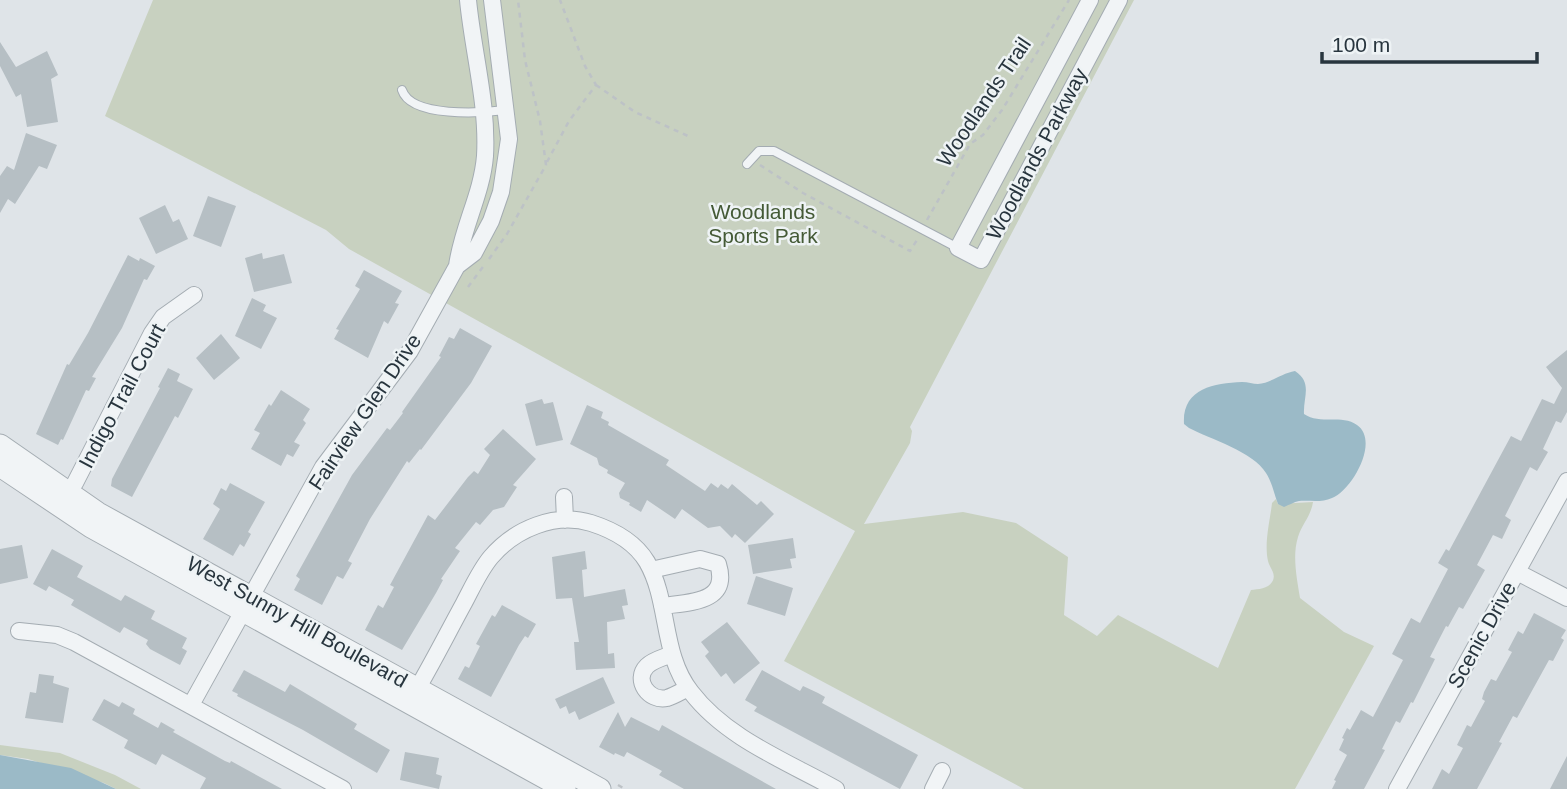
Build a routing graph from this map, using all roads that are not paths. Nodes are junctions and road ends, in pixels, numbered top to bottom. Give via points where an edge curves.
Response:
1 (468, 0) edge
2 (492, 0) edge
3 (1090, 0) edge
4 (1119, 0) edge
5 (402, 90) dead end
6 (507, 109) junction
7 (483, 113) junction
8 (747, 164) road end
9 (958, 248) junction
10 (457, 266) junction
11 (194, 295) dead end
12 (0, 445) edge
13 (0, 466) edge
14 (1567, 481) edge
15 (564, 497) dead end
16 (64, 499) junction
17 (565, 520) junction
18 (651, 570) junction
19 (1517, 572) junction
20 (1567, 598) edge
21 (247, 605) junction
22 (662, 606) junction
23 (19, 631) dead end
24 (672, 654) junction
25 (688, 688) junction
26 (413, 696) junction
27 (191, 705) junction
28 (942, 771) dead end
29 (343, 789) edge
30 (565, 789) edge
31 (600, 789) edge
32 (836, 789) edge
33 (933, 789) edge
34 (1397, 789) edge

1 - 7 street, Fairview Glen Drive
2 - 6 street, Fairview Glen Drive
3 - 9 street, Woodlands Parkway
4 - 9 street, Woodlands Parkway via 981,260
5 - 7 lane via 404,98 414,104
6 - 7 lane
6 - 10 street, Fairview Glen Drive via 509,139 501,192 474,253
7 - 10 street, Fairview Glen Drive via 485,157
8 - 9 lane via 759,150 775,151
10 - 21 street, Fairview Glen Drive via 410,351 323,467
11 - 16 street, Indigo Trail Court via 163,317 152,333
12 - 16 street, West Sunny Hill Boulevard
13 - 16 street, West Sunny Hill Boulevard
14 - 19 street, Scenic Drive
15 - 17 street
16 - 21 street, West Sunny Hill Boulevard via 97,513
17 - 18 street via 588,522 621,536 646,559
17 - 26 street via 545,522 519,533 491,557
18 - 22 street
18 - 22 street via 701,559 718,564 722,577 720,587 709,596
19 - 20 street
19 - 34 street, Scenic Drive
21 - 26 street, West Sunny Hill Boulevard
21 - 27 street, Fairview Glen Drive
22 - 24 street
23 - 27 street via 63,637
24 - 25 street
24 - 25 street via 649,663 642,683 655,697 667,698
25 - 32 street via 729,729
26 - 30 street, West Sunny Hill Boulevard
26 - 31 street, West Sunny Hill Boulevard
27 - 29 street
28 - 33 street

